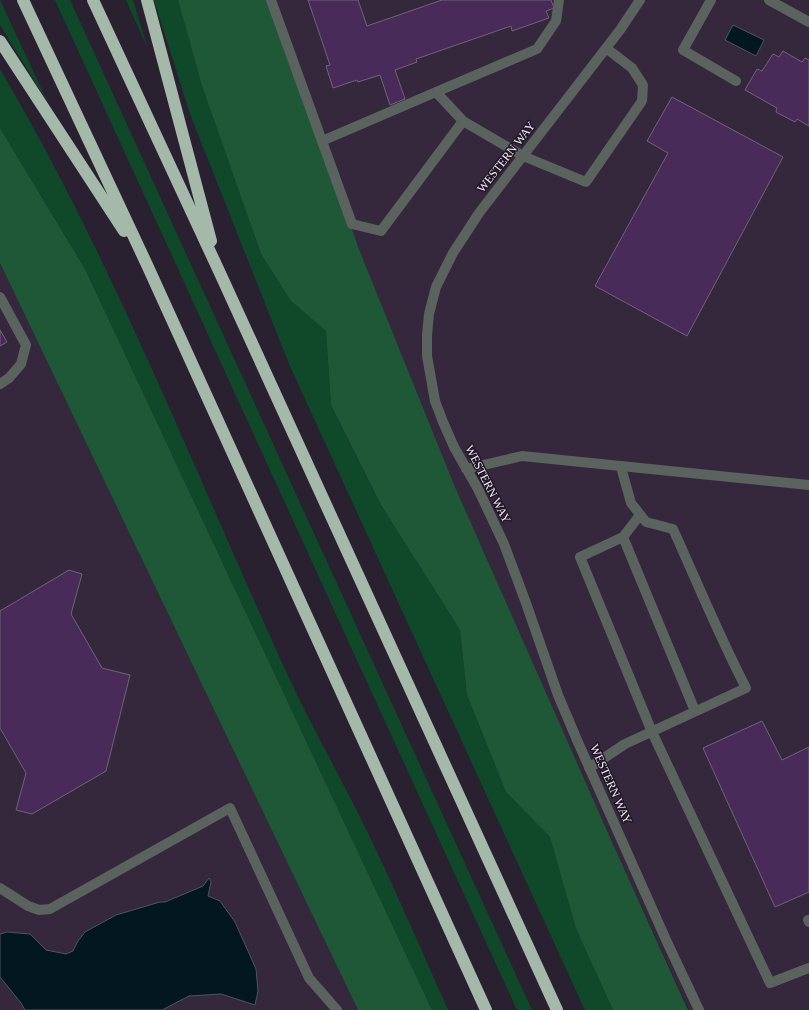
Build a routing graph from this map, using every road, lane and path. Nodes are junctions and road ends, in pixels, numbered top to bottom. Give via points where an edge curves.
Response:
1 (23, 0) edge
2 (93, 0) edge
3 (147, 0) edge
4 (271, 0) edge
5 (559, 0) edge
6 (640, 0) edge
7 (711, 0) edge
8 (769, 0) edge
9 (809, 22) edge
10 (0, 41) edge
11 (606, 48) junction
12 (736, 81) dead end
13 (436, 92) junction
14 (463, 121) junction
15 (322, 141) junction
16 (524, 156) junction
17 (148, 267) junction
18 (219, 271) junction
19 (0, 297) edge
20 (0, 384) edge
21 (621, 467) junction
22 (466, 469) junction
23 (809, 485) edge
24 (640, 515) junction
25 (623, 537) junction
26 (695, 711) junction
27 (652, 732) junction
28 (589, 768) junction
29 (0, 888) edge
30 (809, 968) edge
31 (337, 1010) edge
32 (486, 1010) edge
33 (557, 1010) edge
34 (699, 1010) edge

1 - 17 highway
2 - 18 highway
3 - 18 highway
4 - 15 street
5 - 13 street via 556,21 538,49
6 - 11 street, WESTERN WAY
7 - 12 street via 683,50
8 - 9 street
10 - 17 highway
11 - 16 street, WESTERN WAY
11 - 16 street via 632,68 643,85 642,101 586,182
13 - 14 street
13 - 15 street
14 - 15 street via 381,231 352,224
14 - 16 street
16 - 22 street, WESTERN WAY via 479,213 453,253 436,287 430,314 427,356 435,401
17 - 32 highway
18 - 33 highway
19 - 20 street via 26,345 21,364
21 - 22 street via 522,456
21 - 23 street
21 - 24 street via 631,503
22 - 28 street, WESTERN WAY via 504,544 558,695
24 - 25 street
24 - 26 street via 646,522 673,529 746,688
25 - 26 street
25 - 27 street via 580,557
26 - 27 street
27 - 28 street via 625,744
27 - 30 street via 770,983
28 - 34 street, WESTERN WAY
29 - 31 street via 28,906 39,910 50,909 230,808 309,978

